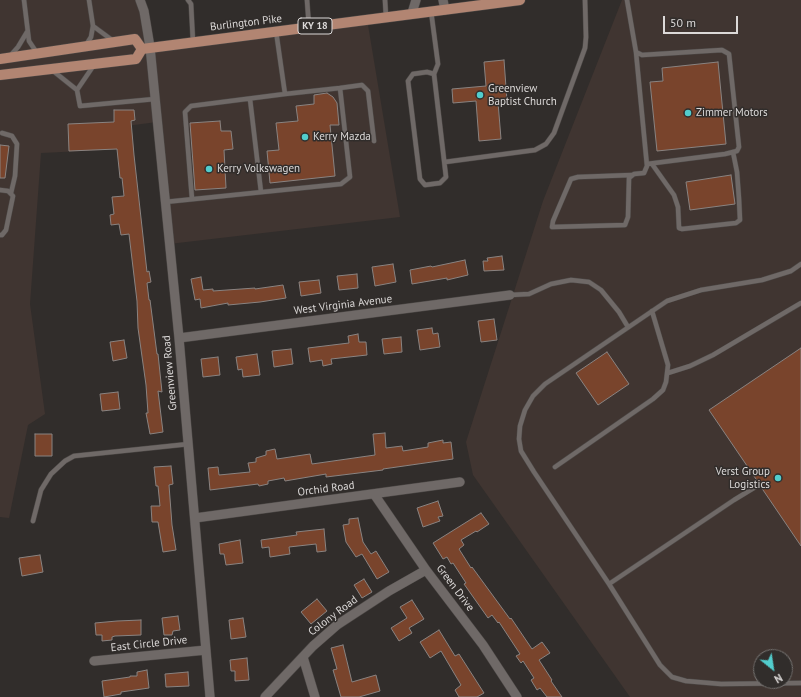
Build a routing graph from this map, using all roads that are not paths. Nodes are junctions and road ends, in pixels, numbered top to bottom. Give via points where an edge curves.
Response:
1 (24, 0) edge
2 (89, 0) edge
3 (140, 0) edge
4 (188, 0) edge
5 (307, 0) edge
6 (385, 0) edge
7 (416, 0) edge
8 (514, 0) edge
9 (585, 0) edge
10 (628, 0) edge
11 (444, 5) edge
12 (431, 11) junction
13 (412, 13) junction
14 (386, 17) junction
15 (93, 26) junction
16 (309, 27) junction
17 (276, 31) junction
18 (27, 32) junction
19 (116, 42) junction
20 (193, 42) junction
21 (85, 47) junction
22 (146, 48) junction
23 (636, 52) junction
24 (38, 54) junction
25 (4, 59) edge
26 (95, 64) junction
27 (51, 69) junction
28 (434, 74) junction
29 (0, 75) edge
30 (340, 88) junction
31 (77, 90) junction
32 (285, 94) junction
33 (155, 99) junction
34 (250, 99) junction
35 (2, 133) dead end
36 (374, 141) dead end
37 (733, 152) junction
38 (445, 162) junction
39 (650, 164) junction
40 (632, 175) junction
41 (0, 190) edge
42 (261, 192) junction
43 (11, 193) junction
44 (192, 199) junction
45 (165, 202) junction
46 (0, 235) edge
47 (801, 264) edge
48 (510, 295) joint
49 (801, 303) edge
50 (652, 311) junction
51 (628, 327) junction
52 (179, 338) junction
53 (668, 373) junction
54 (188, 444) junction
55 (555, 467) dead end
56 (460, 482) dead end
57 (757, 486) dead end
58 (374, 494) junction
59 (195, 518) junction
60 (33, 521) dead end
61 (426, 570) junction
62 (609, 584) junction
63 (206, 650) junction
64 (303, 657) junction
65 (94, 662) dead end
66 (801, 684) edge
67 (210, 697) edge
68 (265, 697) edge
69 (315, 697) edge
70 (517, 697) edge

1 - 18 lane
2 - 15 lane
3 - 22 street, Greenview Road via 144,11
4 - 20 lane via 191,4
5 - 16 lane
6 - 14 lane
7 - 13 street
8 - 11 main road, Burlington Pike / KY 18
9 - 38 lane via 585,48 554,133 546,144 535,150
10 - 23 lane
11 - 12 main road, Burlington Pike / KY 18
12 - 13 main road, Burlington Pike / KY 18
12 - 28 lane via 438,64
13 - 14 main road, Burlington Pike / KY 18
14 - 16 main road, Burlington Pike / KY 18
15 - 19 lane
15 - 21 lane
16 - 17 main road, Burlington Pike / KY 18
17 - 20 main road, Burlington Pike / KY 18
17 - 32 lane
18 - 24 lane via 29,41
18 - 25 lane via 18,47
19 - 21 main road
19 - 22 main road via 135,39
20 - 22 main road, Burlington Pike / KY 18
21 - 24 main road
22 - 26 main road via 136,59
22 - 33 street, Greenview Road
23 - 37 lane via 642,55 722,50 729,54 739,147
23 - 39 lane
24 - 25 main road
26 - 27 main road
26 - 31 lane
27 - 29 main road
27 - 31 lane
28 - 38 lane
28 - 38 lane via 413,74 408,81 420,179 425,185 440,183 446,177
30 - 32 lane
30 - 36 lane via 362,85 368,91
30 - 42 lane via 350,177 341,184
31 - 33 lane via 80,106
32 - 34 lane
33 - 45 street, Greenview Road
34 - 42 lane
34 - 44 lane via 191,106 185,112
35 - 43 lane via 12,136 17,144
37 - 39 lane
37 - 39 lane via 740,220 736,223 679,228 678,206 674,195
39 - 40 lane via 644,173
40 - 40 lane via 629,178 628,217 624,225 552,227 552,221 571,179
41 - 43 lane
42 - 44 lane
43 - 46 lane via 13,196 6,230
44 - 45 lane
45 - 52 street, Greenview Road
47 - 50 lane via 791,271 762,280 702,290 667,301
48 - 51 lane via 529,294 551,284 571,280 589,282 601,290
48 - 52 street, West Virginia Avenue
49 - 53 lane via 713,355
50 - 51 lane
50 - 53 lane
51 - 62 lane via 545,384 533,396 525,410 519,439 521,451
52 - 54 street, Greenview Road
53 - 55 lane via 663,390 653,399
54 - 59 street, Greenview Road
54 - 60 lane via 74,456 51,474 41,490
56 - 58 street, Orchid Road
57 - 62 lane
58 - 59 street, Orchid Road
58 - 61 street, Green Drive
59 - 63 street, Greenview Road
61 - 64 street, Colony Road via 337,625
61 - 70 street, Green Drive via 483,645
62 - 66 lane via 660,665 672,677 721,684
63 - 65 street, East Circle Drive
63 - 67 street, Greenview Road
64 - 68 street, Colony Road
64 - 69 street

